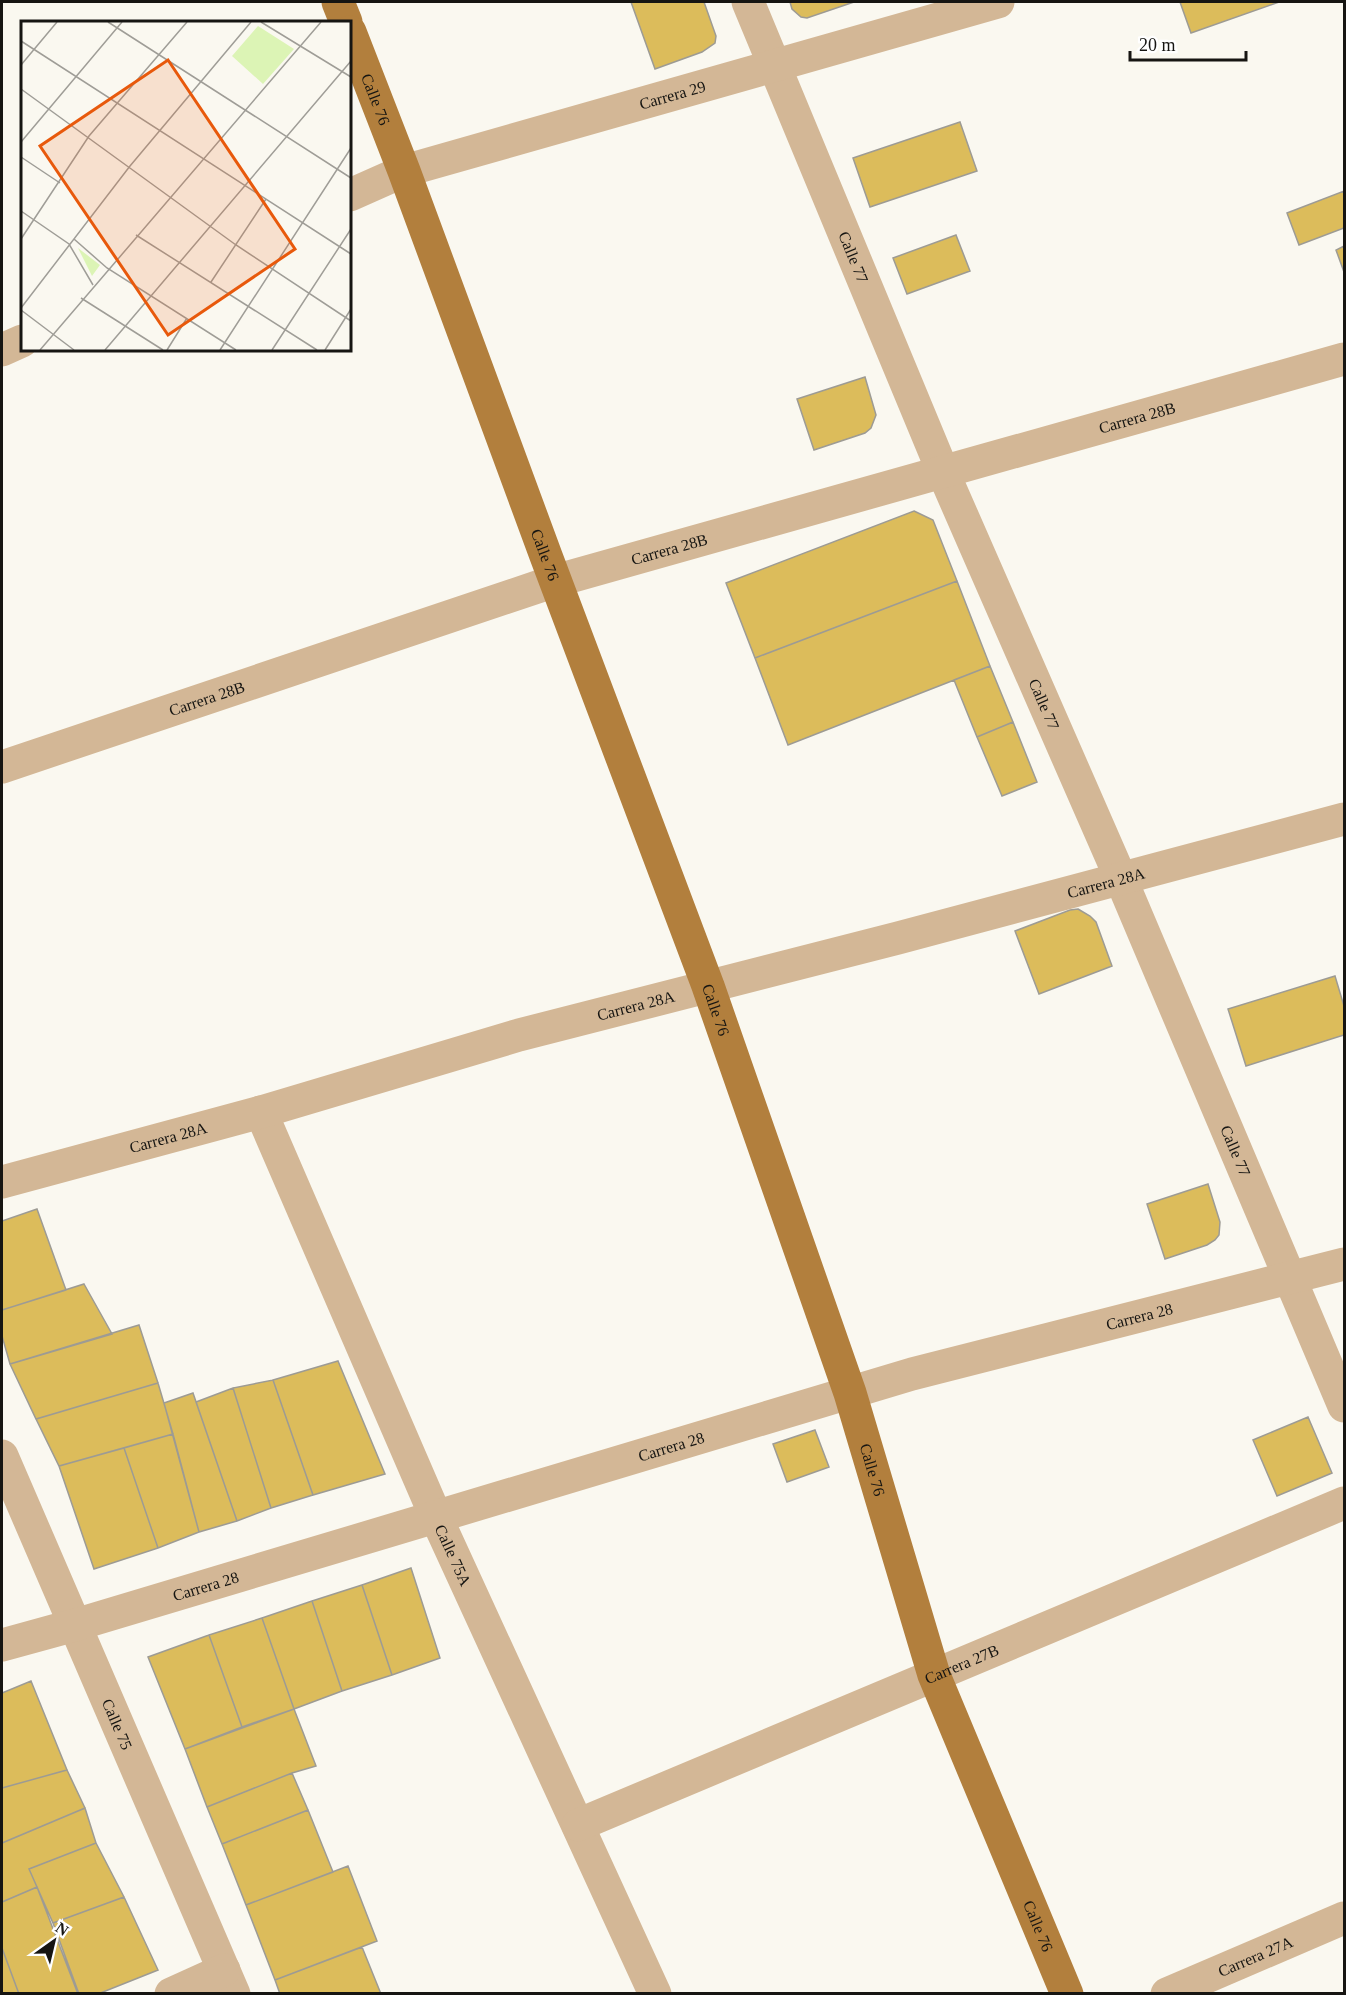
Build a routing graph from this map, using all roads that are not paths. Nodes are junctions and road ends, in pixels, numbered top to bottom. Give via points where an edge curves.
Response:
1 (338, 2) edge
2 (748, 2) edge
3 (998, 2) edge
4 (346, 21) edge
5 (351, 35) edge
6 (776, 64) junction
7 (404, 171) junction
8 (351, 195) edge
9 (21, 341) edge
10 (2, 350) edge
11 (1344, 358) edge
12 (943, 472) junction
13 (555, 581) junction
14 (2, 766) edge
15 (1344, 819) edge
16 (1121, 879) junction
17 (708, 986) junction
18 (261, 1112) junction
19 (2, 1182) edge
20 (1344, 1264) edge
21 (1291, 1278) junction
22 (850, 1393) junction
23 (1344, 1406) edge
24 (2, 1456) edge
25 (1344, 1503) edge
26 (436, 1517) junction
27 (75, 1625) junction
28 (2, 1645) edge
29 (933, 1675) junction
30 (578, 1825) junction
31 (1344, 1918) edge
32 (229, 1982) edge
33 (171, 1994) edge
34 (655, 1994) edge
35 (1067, 1994) edge
36 (1167, 1994) edge

1 - 4 main road
2 - 6 street, Calle 77
3 - 6 street, Carrera 29
5 - 7 main road, Calle 76
6 - 7 street, Carrera 29
6 - 12 street, Calle 77
7 - 8 street, Carrera 29
7 - 13 main road, Calle 76
9 - 10 street
11 - 12 street, Carrera 28B
12 - 13 street, Carrera 28B
12 - 16 street, Calle 77
13 - 14 street, Carrera 28B
13 - 17 main road, Calle 76
15 - 16 street, Carrera 28A
16 - 17 street, Carrera 28A
16 - 21 street, Calle 77
17 - 18 street, Carrera 28A via 519,1035
17 - 22 main road, Calle 76
18 - 19 street, Carrera 28A
18 - 26 street, Calle 75A
20 - 21 street, Carrera 28
21 - 22 street, Carrera 28
21 - 23 street, Calle 77
22 - 26 street, Carrera 28
22 - 29 main road, Calle 76
24 - 27 street, Calle 75
25 - 29 street, Carrera 27B
26 - 27 street, Carrera 28
26 - 30 street, Calle 75A
27 - 28 street, Carrera 28
27 - 32 street, Calle 75
29 - 30 street, Carrera 27B
29 - 35 main road, Calle 76
30 - 34 street, Calle 75A
31 - 36 street, Carrera 27A
32 - 33 street

